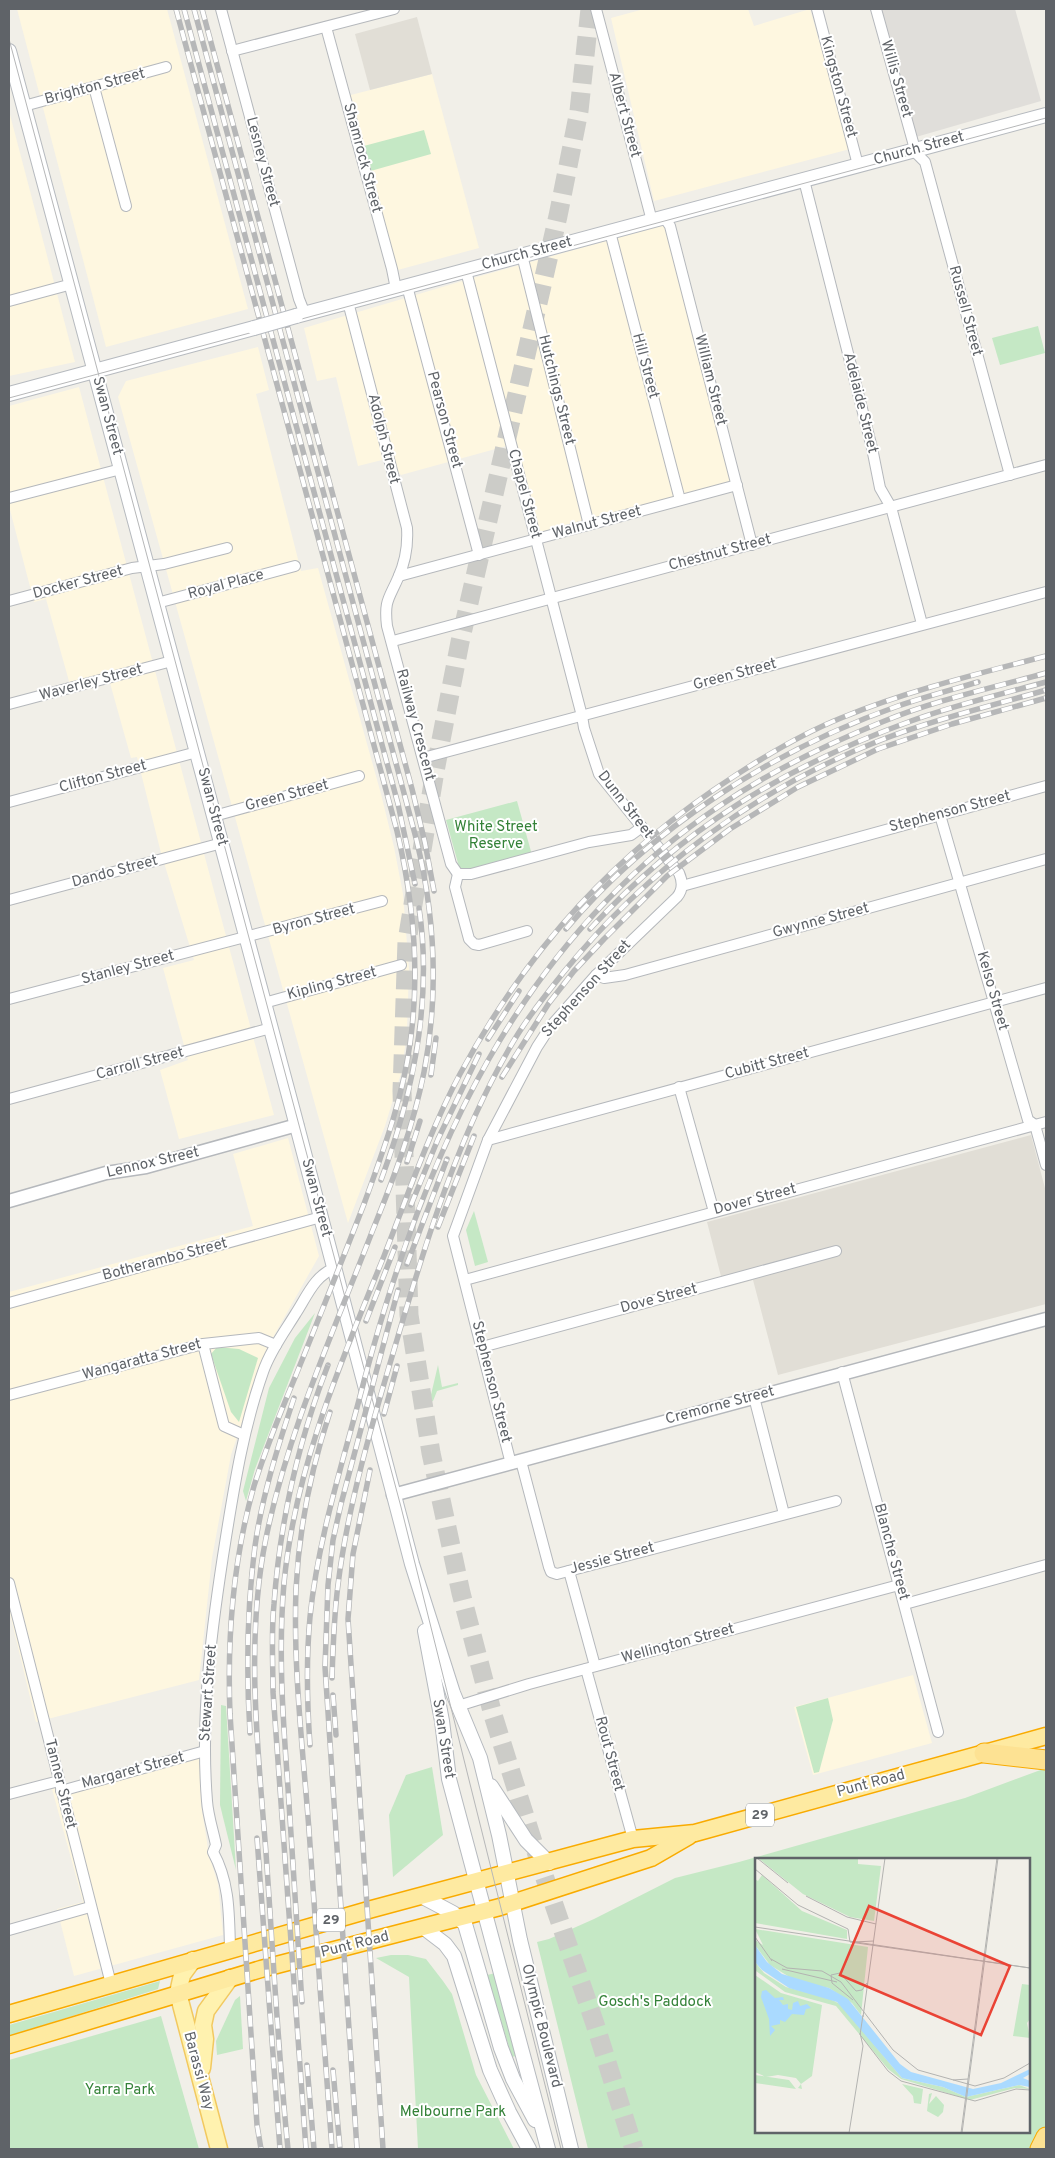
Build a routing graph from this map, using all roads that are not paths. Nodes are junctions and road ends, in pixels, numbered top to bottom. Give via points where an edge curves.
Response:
1 (221, 9) edge
2 (394, 9) edge
3 (596, 9) edge
4 (817, 9) edge
5 (876, 9) edge
6 (360, 13) edge
7 (326, 27) junction
8 (9, 51) edge
9 (232, 51) junction
10 (166, 67) dead end
11 (94, 87) junction
12 (24, 106) junction
13 (1046, 115) edge
14 (915, 150) junction
15 (858, 165) junction
16 (804, 180) junction
17 (126, 206) dead end
18 (658, 219) junction
19 (610, 232) junction
20 (522, 255) junction
21 (466, 271) junction
22 (72, 284) junction
23 (402, 288) junction
24 (9, 301) edge
25 (348, 302) junction
26 (301, 315) junction
27 (95, 370) junction
28 (9, 394) edge
29 (1046, 465) edge
30 (121, 469) junction
31 (1010, 475) junction
32 (738, 486) junction
33 (9, 498) edge
34 (680, 500) junction
35 (891, 507) junction
36 (589, 525) junction
37 (536, 539) junction
38 (752, 545) junction
39 (227, 548) dead end
40 (479, 555) junction
41 (147, 566) junction
42 (295, 566) dead end
43 (399, 576) junction
44 (1046, 592) edge
45 (552, 599) junction
46 (9, 601) edge
47 (157, 603) junction
48 (922, 624) junction
49 (393, 641) junction
50 (172, 661) junction
51 (9, 704) edge
52 (582, 716) junction
53 (197, 752) junction
54 (423, 758) junction
55 (359, 776) dead end
56 (1046, 786) edge
57 (9, 802) edge
58 (940, 814) junction
59 (214, 816) junction
60 (642, 827) junction
61 (222, 843) junction
62 (1046, 859) edge
63 (458, 874) junction
64 (961, 882) junction
65 (682, 886) junction
66 (9, 900) edge
67 (382, 901) dead end
68 (527, 931) dead end
69 (247, 937) junction
70 (400, 966) dead end
71 (596, 975) junction
72 (1046, 988) edge
73 (9, 999) edge
74 (996, 1002) junction
75 (264, 1003) junction
76 (271, 1028) junction
77 (679, 1088) junction
78 (9, 1099) edge
79 (1046, 1122) edge
80 (297, 1125) junction
81 (1035, 1125) junction
82 (488, 1140) junction
83 (1046, 1165) edge
84 (9, 1201) edge
85 (714, 1212) junction
86 (321, 1217) junction
87 (836, 1252) dead end
88 (335, 1268) junction
89 (465, 1280) junction
90 (9, 1303) edge
91 (1046, 1319) edge
92 (203, 1344) junction
93 (276, 1345) junction
94 (482, 1347) junction
95 (842, 1372) junction
96 (9, 1395) edge
97 (754, 1397) junction
98 (244, 1435) junction
99 (516, 1463) junction
100 (393, 1495) junction
101 (836, 1501) dead end
102 (784, 1514) junction
103 (412, 1564) junction
104 (1046, 1565) edge
105 (569, 1571) junction
106 (9, 1585) edge
107 (899, 1585) junction
108 (905, 1604) junction
109 (591, 1668) junction
110 (458, 1706) junction
111 (938, 1732) dead end
112 (1046, 1736) edge
113 (206, 1751) junction
114 (984, 1753) junction
115 (1046, 1760) edge
116 (483, 1767) junction
117 (60, 1786) junction
118 (9, 1794) edge
119 (696, 1833) junction
120 (633, 1839) junction
121 (549, 1863) junction
122 (506, 1873) junction
123 (475, 1881) junction
124 (421, 1896) junction
125 (512, 1903) junction
126 (90, 1907) junction
127 (485, 1912) junction
128 (460, 1919) junction
129 (424, 1928) junction
130 (9, 1930) edge
131 (230, 1949) junction
132 (193, 1960) junction
133 (230, 1978) junction
134 (111, 1984) junction
135 (178, 1994) junction
136 (9, 2014) edge
137 (9, 2045) edge
138 (200, 2077) junction
139 (566, 2126) junction
140 (520, 2133) junction
141 (1046, 2137) edge
142 (548, 2147) edge
143 (219, 2149) edge
144 (529, 2149) edge
145 (571, 2149) edge
146 (1040, 2149) edge

1 - 9 street, Lesney Street
2 - 6 street
3 - 18 street, Albert Street
4 - 15 street, Kingston Street
5 - 14 street, Willis Street
6 - 7 street
7 - 9 street
7 - 23 street, Shamrock Street via 392,268
8 - 12 main road, Swan Street
9 - 26 street, Lesney Street
10 - 11 street, Brighton Street
11 - 12 street, Brighton Street
11 - 17 street
12 - 22 main road, Swan Street
13 - 14 main road, Church Street
14 - 15 main road, Church Street
14 - 31 street, Russell Street via 925,162
15 - 16 main road, Church Street
16 - 18 main road, Church Street
16 - 35 street, Adelaide Street via 880,488
18 - 19 main road, Church Street
18 - 32 street, William Street via 670,226
19 - 20 main road, Church Street
19 - 34 street, Hill Street
20 - 21 main road, Church Street
20 - 36 street, Hutchings Street
21 - 23 main road, Church Street
21 - 37 street, Chapel Street
22 - 24 street
22 - 27 main road, Swan Street
23 - 25 main road, Church Street
23 - 40 street, Pearson Street
25 - 26 main road, Church Street
25 - 43 street, Adolph Street via 407,528 407,546
26 - 27 main road, Church Street, bridge
27 - 28 main road, Church Street
27 - 30 main road, Swan Street
29 - 31 street, Chestnut Street
30 - 33 street
30 - 41 main road, Swan Street
31 - 35 street, Chestnut Street
32 - 34 street, Walnut Street
32 - 38 street, William Street
34 - 36 street, Walnut Street
35 - 38 street, Chestnut Street
35 - 48 street, Adelaide Street
36 - 37 street, Walnut Street
37 - 40 street, Walnut Street
37 - 45 street, Chapel Street
38 - 45 street, Chestnut Street
39 - 41 street, Docker Street
40 - 43 street, Walnut Street
41 - 46 street, Docker Street
41 - 47 main road, Swan Street
42 - 47 street, Royal Place
43 - 49 street, Railway Crescent via 386,603 387,626
44 - 48 street, Green Street
45 - 49 street, Chestnut Street
45 - 52 street, Chapel Street
47 - 50 main road, Swan Street
48 - 52 street, Green Street
49 - 54 street, Railway Crescent
50 - 51 street, Waverley Street
50 - 53 main road, Swan Street
52 - 54 street, Green Street
52 - 60 street, Dunn Street via 599,774
53 - 57 street, Clifton Street
53 - 59 main road, Swan Street
54 - 63 street, Railway Crescent via 451,864
55 - 59 street, Green Street
56 - 58 street, Stephenson Street
58 - 64 street, Kelso Street
58 - 65 street, Stephenson Street
59 - 61 main road, Swan Street
60 - 63 street via 630,835 589,842 470,874
60 - 65 street, Dunn Street via 679,873
61 - 66 street, Dando Street
61 - 69 main road, Swan Street
62 - 64 street, Gwynne Street
63 - 68 street via 455,887 469,939 474,944
64 - 71 street, Gwynne Street via 626,975 604,978
64 - 74 street, Kelso Street
65 - 71 street, Stephenson Street via 677,898
67 - 69 street, Byron Street
69 - 73 street, Stanley Street
69 - 75 main road, Swan Street
70 - 75 street, Kipling Street
71 - 82 street, Stephenson Street via 537,1046
72 - 74 street, Cubitt Street
74 - 77 street, Cubitt Street
74 - 81 street, Kelso Street via 1028,1120
75 - 76 main road, Swan Street
76 - 78 street, Carroll Street
76 - 80 main road, Swan Street
77 - 82 street, Cubitt Street
77 - 85 street
79 - 81 street, Dover Street
80 - 84 street, Lennox Street
80 - 86 main road, Swan Street
81 - 83 street, Kelso Street
81 - 85 street, Dover Street
82 - 89 street, Stephenson Street via 453,1236
85 - 89 street, Dover Street
86 - 88 main road, Swan Street
86 - 90 street, Botherambo Street
87 - 94 street, Dove Street
88 - 93 street, Stewart Street via 321,1275
88 - 100 main road, Swan Street
89 - 94 street, Stephenson Street
91 - 95 street, Cremorne Street
92 - 93 street, Wangaratta Street via 259,1338
92 - 96 street, Wangaratta Street
92 - 98 street via 224,1426
93 - 98 street, Stewart Street via 264,1370
94 - 99 street, Stephenson Street
95 - 97 street, Cremorne Street
95 - 107 street, Blanche Street
97 - 99 street, Cremorne Street
97 - 102 street
98 - 113 street, Stewart Street via 217,1592
99 - 100 street, Cremorne Street
99 - 105 street, Jessie Street via 551,1572
100 - 103 main road, Swan Street
101 - 102 street, Jessie Street
102 - 105 street, Jessie Street
103 - 110 main road, Swan Street
103 - 123 main road, Swan Street via 442,1721 446,1766
104 - 108 street
105 - 109 street, Rout Street
106 - 117 street, Tanner Street
107 - 108 street, Blanche Street
107 - 109 street, Wellington Street
108 - 111 street, Blanche Street
109 - 110 street, Wellington Street
109 - 120 street, Rout Street
110 - 116 main road, Swan Street
112 - 114 highway, Punt Road / 29
113 - 117 street, Margaret Street
113 - 131 street, Stewart Street via 207,1800 216,1845 213,1852 229,1899
114 - 115 highway
114 - 119 highway, Punt Road / 29
116 - 121 main road via 495,1793 521,1833
116 - 122 main road, Swan Street
117 - 118 street, Margaret Street
117 - 126 street, Tanner Street
119 - 120 highway, Punt Road / 29
119 - 125 highway, Punt Road / 29 via 651,1858
120 - 121 highway, Punt Road / 29
121 - 122 highway, Punt Road / 29
122 - 123 highway, Punt Road / 29
122 - 125 main road, Swan Street
123 - 124 highway, Punt Road / 29
123 - 127 main road, Swan Street
124 - 128 main road
124 - 131 highway, Punt Road / 29
125 - 127 highway, Punt Road / 29
125 - 139 main road, Olympic Boulevard
126 - 130 street
126 - 134 street, Tanner Street
127 - 128 highway, Punt Road / 29
127 - 142 main road, Olympic Boulevard
128 - 129 highway, Punt Road / 29
128 - 142 main road via 468,1932 501,2048
129 - 133 highway, Punt Road / 29
129 - 140 main road via 454,1956 485,2056
131 - 132 highway, Punt Road / 29
132 - 134 highway, Punt Road / 29
132 - 135 main road via 182,1975
133 - 135 highway, Punt Road / 29
133 - 138 main road via 211,2002 205,2016
134 - 136 highway, Punt Road / 29
135 - 137 highway, Punt Road / 29
135 - 138 main road, Barassi Way
138 - 143 main road, Barassi Way
139 - 142 main road
139 - 145 main road, Olympic Boulevard
140 - 142 main road
140 - 144 main road
141 - 146 highway

